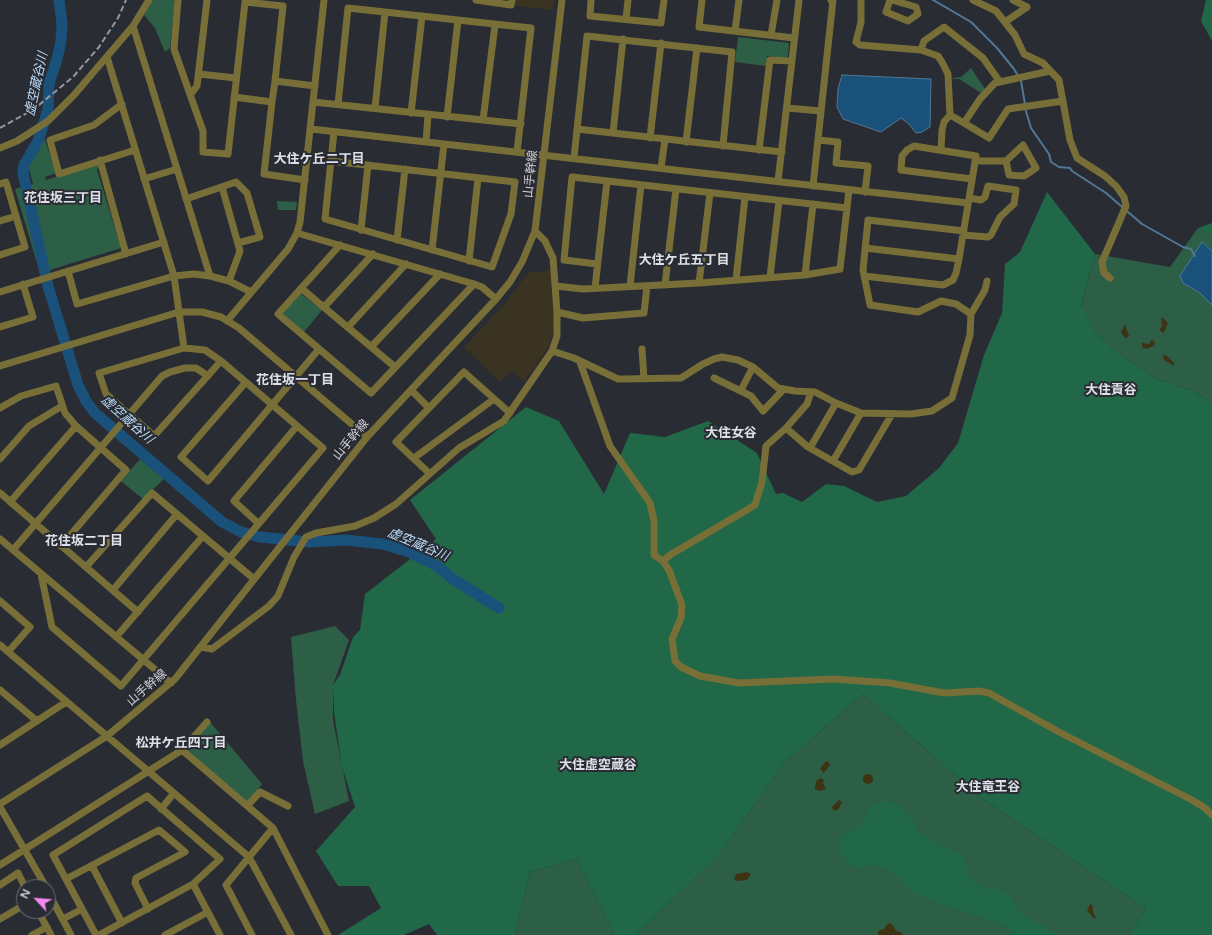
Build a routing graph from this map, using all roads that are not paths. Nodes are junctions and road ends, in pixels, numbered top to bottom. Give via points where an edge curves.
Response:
1 (149, 0) edge
2 (178, 0) edge
3 (207, 0) edge
4 (322, 0) edge
5 (476, 0) edge
6 (512, 0) edge
7 (562, 0) edge
8 (591, 0) edge
9 (628, 0) edge
10 (664, 0) edge
11 (702, 0) edge
12 (739, 0) edge
13 (777, 0) edge
14 (799, 0) edge
15 (831, 0) edge
16 (861, 0) edge
17 (973, 0) edge
18 (1013, 0) edge
19 (385, 12) junction
20 (422, 16) junction
21 (626, 19) junction
22 (458, 20) junction
23 (1005, 22) junction
24 (495, 24) junction
25 (133, 26) junction
26 (735, 31) junction
27 (771, 35) junction
28 (794, 38) junction
29 (624, 39) junction
30 (661, 43) junction
31 (697, 48) junction
32 (921, 50) junction
33 (107, 57) junction
34 (792, 61) junction
35 (1050, 71) junction
36 (199, 74) junction
37 (236, 78) junction
38 (275, 81) junction
39 (1000, 82) junction
40 (315, 86) junction
41 (191, 94) junction
42 (234, 97) junction
43 (1063, 101) junction
44 (272, 102) junction
45 (313, 102) junction
46 (122, 104) junction
47 (338, 104) junction
48 (375, 108) junction
49 (786, 108) junction
50 (821, 112) junction
51 (411, 113) junction
52 (428, 115) junction
53 (950, 115) junction
54 (447, 116) junction
55 (483, 120) junction
56 (964, 123) junction
57 (520, 124) junction
58 (310, 129) junction
59 (577, 129) junction
60 (334, 132) junction
61 (613, 133) junction
62 (650, 138) junction
63 (665, 140) junction
64 (818, 140) junction
65 (426, 142) junction
66 (686, 142) junction
67 (444, 144) junction
68 (722, 146) junction
69 (0, 148) edge
70 (135, 150) junction
71 (759, 150) junction
72 (941, 150) junction
73 (517, 152) junction
74 (782, 152) junction
75 (545, 156) junction
76 (574, 158) junction
77 (100, 160) junction
78 (331, 161) junction
79 (975, 161) junction
80 (1006, 161) junction
81 (368, 165) junction
82 (661, 168) junction
83 (177, 169) junction
84 (405, 169) junction
85 (441, 173) junction
86 (478, 178) junction
87 (144, 179) junction
88 (972, 179) junction
89 (305, 180) junction
90 (607, 181) junction
91 (778, 181) junction
92 (0, 184) edge
93 (641, 185) junction
94 (813, 186) junction
95 (222, 187) junction
96 (676, 189) junction
97 (849, 190) junction
98 (865, 192) junction
99 (710, 193) junction
100 (745, 197) junction
101 (186, 199) junction
102 (779, 201) junction
103 (969, 201) junction
104 (813, 204) junction
105 (846, 208) junction
106 (16, 216) junction
107 (0, 221) edge
108 (361, 230) junction
109 (536, 231) junction
110 (297, 233) junction
111 (964, 233) junction
112 (397, 240) junction
113 (164, 242) junction
114 (238, 243) junction
115 (340, 245) junction
116 (865, 248) junction
117 (432, 250) junction
118 (126, 254) junction
119 (372, 254) junction
120 (0, 255) edge
121 (960, 259) junction
122 (469, 261) junction
123 (406, 264) junction
124 (597, 264) junction
125 (68, 271) junction
126 (440, 274) junction
127 (805, 275) junction
128 (174, 276) junction
129 (210, 276) junction
130 (864, 276) junction
131 (770, 277) junction
132 (1110, 278) dead end
133 (736, 280) junction
134 (229, 281) junction
135 (988, 281) dead end
136 (23, 284) junction
137 (474, 284) junction
138 (699, 284) junction
139 (665, 285) junction
140 (556, 286) junction
141 (630, 286) junction
142 (648, 286) junction
143 (301, 288) junction
144 (595, 288) junction
145 (0, 292) edge
146 (251, 292) junction
147 (496, 299) junction
148 (324, 307) junction
149 (179, 312) junction
150 (558, 312) junction
151 (971, 314) junction
152 (227, 320) junction
153 (0, 326) edge
154 (348, 327) junction
155 (184, 348) junction
156 (371, 348) junction
157 (319, 349) junction
158 (642, 349) dead end
159 (552, 351) junction
160 (221, 361) junction
161 (580, 362) junction
162 (0, 366) edge
163 (753, 367) junction
164 (395, 368) junction
165 (296, 375) junction
166 (208, 376) junction
167 (714, 378) dead end
168 (644, 379) junction
169 (246, 382) junction
170 (411, 390) junction
171 (742, 390) junction
172 (783, 390) junction
173 (811, 392) junction
174 (494, 399) junction
175 (836, 403) junction
176 (272, 404) junction
177 (62, 406) junction
178 (0, 408) edge
179 (428, 408) junction
180 (510, 413) junction
181 (862, 413) junction
182 (892, 414) junction
183 (128, 416) junction
184 (76, 426) junction
185 (298, 426) junction
186 (786, 428) junction
187 (367, 436) junction
188 (103, 446) junction
189 (810, 448) junction
190 (414, 458) junction
191 (0, 459) edge
192 (833, 461) junction
193 (430, 473) junction
194 (0, 493) edge
195 (10, 502) junction
196 (177, 514) junction
197 (258, 523) junction
198 (36, 524) junction
199 (203, 536) junction
200 (0, 539) edge
201 (61, 546) junction
202 (14, 550) junction
203 (228, 558) junction
204 (663, 561) junction
205 (86, 568) junction
206 (41, 574) junction
207 (254, 579) junction
208 (113, 590) junction
209 (0, 601) edge
210 (138, 612) junction
211 (116, 637) junction
212 (0, 645) edge
213 (200, 647) junction
214 (8, 652) junction
215 (143, 659) junction
216 (171, 683) junction
217 (0, 690) edge
218 (66, 702) junction
219 (37, 721) junction
220 (207, 722) dead end
221 (0, 736) edge
222 (107, 736) junction
223 (3, 743) edge
224 (182, 750) junction
225 (148, 772) junction
226 (174, 793) junction
227 (0, 804) edge
228 (247, 806) junction
229 (288, 806) dead end
230 (0, 808) edge
231 (161, 809) junction
232 (1212, 815) edge
233 (273, 828) junction
234 (25, 849) junction
235 (249, 857) junction
236 (0, 865) edge
237 (92, 866) junction
238 (21, 879) edge
239 (42, 879) edge
240 (66, 879) junction
241 (193, 884) junction
242 (0, 885) edge
243 (56, 906) edge
244 (82, 909) junction
245 (148, 909) junction
246 (16, 910) edge
247 (208, 912) junction
248 (0, 919) edge
249 (42, 919) edge
250 (63, 919) junction
251 (122, 923) junction
252 (47, 927) junction
253 (32, 935) edge
254 (51, 935) edge
255 (71, 935) edge
256 (96, 935) edge
257 (99, 935) edge
258 (165, 935) edge
259 (220, 935) edge
260 (252, 935) edge
261 (291, 935) edge
262 (328, 935) edge

1 - 25 street
2 - 41 street via 174,49
3 - 36 street
4 - 40 street
5 - 6 street via 511,6
7 - 75 street, 山手幹線
8 - 21 street via 590,16
9 - 21 street
10 - 21 street via 661,23
11 - 26 street via 699,27
12 - 26 street
13 - 27 street
14 - 28 street
15 - 50 street
16 - 32 street via 861,22 856,42 860,45
17 - 23 street via 996,11
18 - 23 street via 1027,7
19 - 20 street
19 - 47 street via 348,8
19 - 48 street
20 - 22 street
20 - 51 street
22 - 24 street
22 - 54 street
23 - 35 street via 1024,54 1043,63
24 - 55 street
24 - 57 street via 532,28
25 - 33 street
25 - 83 street
26 - 27 street
27 - 28 street
28 - 34 street
29 - 30 street
29 - 59 street via 587,36
29 - 61 street
30 - 31 street
30 - 62 street
31 - 66 street
31 - 68 street via 732,52
32 - 39 street via 924,41 944,27 983,58
32 - 53 street via 938,56 948,74
33 - 46 street
33 - 69 street via 48,121 17,141
34 - 49 street
34 - 71 street via 770,60
35 - 39 street
35 - 43 street via 1059,80
36 - 37 street
36 - 41 street via 197,86
37 - 38 street via 245,2 283,6
37 - 42 street
38 - 40 street
38 - 44 street
39 - 56 street via 987,91
40 - 45 street
41 - 42 street via 203,131 203,152 228,154
42 - 44 street
43 - 56 street via 1008,109 989,138
43 - 132 street via 1076,158 1105,176 1124,197 1126,206 1102,262 1104,273
44 - 89 street via 264,174
45 - 47 street
45 - 58 street
46 - 70 street
46 - 77 street via 94,125 50,140 59,174
47 - 48 street
48 - 51 street
49 - 50 street
49 - 74 street
50 - 64 street
51 - 52 street
52 - 54 street
52 - 65 street
53 - 56 street
53 - 72 street via 944,122
54 - 55 street
55 - 57 street
57 - 73 street
58 - 60 street
58 - 89 street
59 - 61 street
59 - 76 street
60 - 65 street
60 - 78 street
61 - 62 street
62 - 63 street
63 - 66 street
63 - 82 street
64 - 94 street
64 - 98 street via 838,142 836,163 868,166
65 - 67 street
66 - 68 street
67 - 73 street
67 - 85 street
68 - 71 street
70 - 77 street
70 - 87 street
71 - 74 street
72 - 79 street via 976,156
72 - 88 street via 914,146 902,156 901,170
73 - 75 street
74 - 91 street
75 - 76 street
75 - 109 street, 山手幹線
76 - 82 street
77 - 118 street
78 - 81 street
78 - 108 street via 325,219
79 - 80 street
79 - 88 street
80 - 80 street via 1009,175 1024,176 1036,168 1023,145
81 - 84 street
81 - 108 street
82 - 91 street
83 - 87 street
83 - 101 street
84 - 85 street
84 - 112 street
85 - 86 street
85 - 117 street
86 - 122 street
86 - 122 street via 515,182 511,214 492,267
87 - 113 street
88 - 103 street
89 - 110 street
90 - 93 street
90 - 124 street
90 - 124 street via 572,177 564,260
91 - 94 street
92 - 106 street via 6,182
93 - 96 street
93 - 141 street
94 - 97 street
95 - 101 street
95 - 114 street
95 - 114 street via 236,182 247,193 260,236
96 - 99 street
96 - 139 street
97 - 98 street
97 - 105 street
98 - 103 street
99 - 100 street
99 - 138 street
100 - 102 street
100 - 133 street
101 - 129 street
102 - 104 street
102 - 131 street
103 - 111 street
103 - 111 street via 985,197 988,186 1016,190 1014,204 1000,217 988,237
104 - 105 street
104 - 127 street
105 - 127 street via 840,269
106 - 107 street
106 - 120 street via 25,247
108 - 112 street
109 - 140 street via 549,248
109 - 147 street, 山手幹線 via 522,262
110 - 115 street
110 - 146 street via 288,249
111 - 116 street via 868,220
111 - 121 street
112 - 117 street
113 - 118 street
113 - 128 street
114 - 134 street via 240,251
115 - 119 street
115 - 143 street
116 - 121 street
116 - 130 street
117 - 122 street
118 - 125 street
119 - 123 street
119 - 148 street
121 - 130 street via 952,280 943,285
123 - 126 street
123 - 154 street
124 - 144 street
125 - 128 street via 76,304
125 - 136 street
126 - 137 street
126 - 156 street
127 - 131 street
128 - 129 street
128 - 149 street
129 - 134 street
130 - 151 street via 870,305 918,312 941,301 956,304
131 - 133 street
133 - 138 street
134 - 146 street
135 - 151 street
136 - 145 street
136 - 153 street via 33,317
137 - 147 street
137 - 164 street
138 - 139 street
139 - 142 street
140 - 144 street
140 - 150 street
141 - 142 street
141 - 144 street
142 - 150 street via 644,313 583,318
143 - 148 street
143 - 157 street via 278,314
146 - 152 street
147 - 170 street, 山手幹線
148 - 154 street
149 - 152 street via 202,312
149 - 155 street
149 - 162 street via 72,342
150 - 159 street via 557,336
151 - 182 street via 970,335 952,398 932,411
152 - 165 street
154 - 156 street
155 - 160 street via 205,350
155 - 183 street via 99,373 106,394
156 - 164 street
157 - 164 street via 371,393
157 - 165 street
158 - 168 street
159 - 161 street
159 - 180 street
160 - 166 street
160 - 169 street
161 - 168 street via 618,379
161 - 204 street via 610,446 650,503 654,521 654,555
163 - 168 street via 738,360 722,357 702,364 681,378
163 - 171 street
163 - 172 street
165 - 176 street
165 - 187 street
166 - 183 street via 196,368 184,368 162,376
166 - 183 street via 154,436
167 - 171 street
169 - 176 street
169 - 176 street via 181,457 208,481
170 - 179 street
170 - 187 street, 山手幹線
171 - 172 street via 751,396 763,412
172 - 173 street
173 - 175 street
173 - 186 street via 807,404
174 - 179 street via 464,372
174 - 180 street
174 - 190 street
175 - 181 street
175 - 189 street
176 - 185 street
177 - 178 street via 56,386 21,396
177 - 184 street
177 - 191 street via 29,426
179 - 190 street via 396,442
180 - 193 street via 493,428 459,448
181 - 182 street
181 - 192 street
182 - 192 street via 860,470 852,472
183 - 188 street
184 - 188 street
184 - 195 street
185 - 197 street via 234,501
185 - 197 street via 323,448
186 - 189 street
186 - 204 street via 766,446 762,482 755,506
187 - 207 street, 山手幹線
188 - 198 street
188 - 201 street via 126,470
189 - 192 street
190 - 193 street
193 - 213 street via 396,504 374,518 355,526 306,538 299,546 278,596 269,606 212,648
194 - 195 street
195 - 198 street
196 - 199 street
196 - 205 street via 152,493
196 - 208 street
197 - 203 street
198 - 201 street
198 - 202 street
199 - 203 street
199 - 210 street
200 - 202 street
201 - 205 street
202 - 206 street
203 - 207 street
203 - 215 street
204 - 232 street via 673,576 682,606 681,618 672,639 675,661 700,676 739,683 833,679 890,683 944,693 989,693 1192,800
205 - 208 street
206 - 211 street
206 - 215 street via 52,627 120,686
207 - 213 street, 山手幹線
208 - 210 street
209 - 214 street via 30,626
210 - 211 street
211 - 215 street
212 - 214 street
213 - 216 street, 山手幹線
214 - 218 street
215 - 216 street
216 - 222 street, 山手幹線
217 - 219 street
218 - 219 street
218 - 222 street
219 - 223 street
220 - 224 street
221 - 223 street
222 - 225 street
222 - 227 street, 山手幹線
224 - 225 street
224 - 228 street
225 - 226 street
225 - 234 street
226 - 231 street
226 - 235 street
228 - 229 street via 260,792
228 - 233 street
230 - 234 street
231 - 240 street via 147,796 53,855
231 - 241 street via 220,859
233 - 235 street
233 - 262 street
234 - 236 street
234 - 239 street
235 - 260 street via 226,885
235 - 261 street
237 - 240 street
237 - 245 street via 159,830 185,852 136,878 135,884
237 - 251 street
238 - 242 street via 18,873
240 - 244 street
241 - 245 street
241 - 247 street
243 - 250 street
244 - 250 street
244 - 256 street
245 - 251 street
246 - 248 street
247 - 258 street
247 - 259 street
249 - 252 street
250 - 255 street
251 - 257 street
252 - 253 street
252 - 254 street

